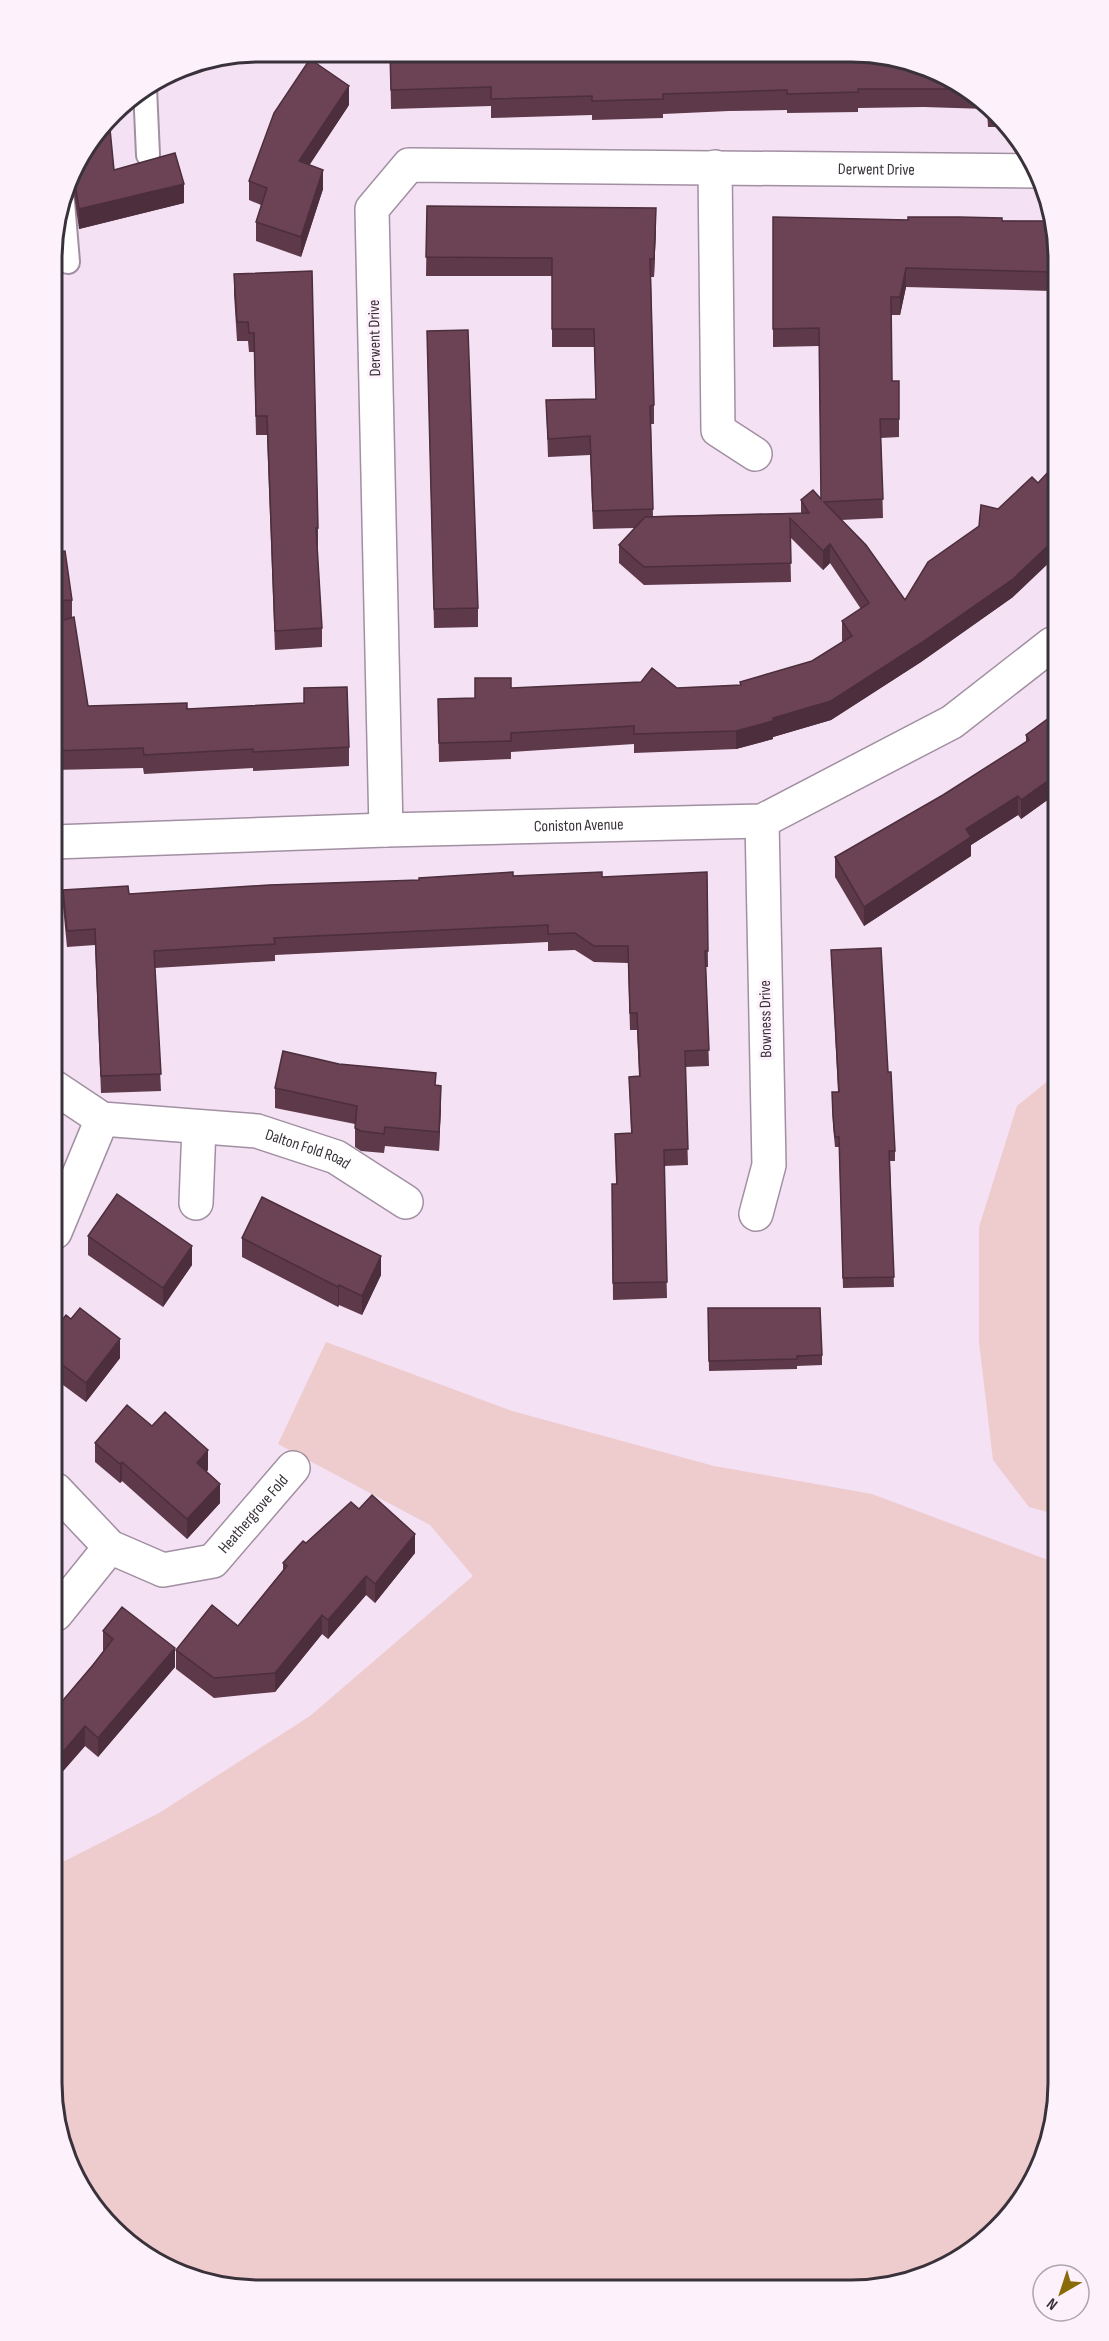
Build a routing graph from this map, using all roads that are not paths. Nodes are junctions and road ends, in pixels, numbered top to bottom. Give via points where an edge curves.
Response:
1 (145, 98) edge
2 (147, 155) dead end
3 (715, 167) junction
4 (1026, 171) edge
5 (65, 223) edge
6 (68, 262) dead end
7 (755, 454) dead end
8 (1048, 647) edge
9 (762, 821) junction
10 (386, 830) junction
11 (62, 842) edge
12 (62, 1092) edge
13 (102, 1119) junction
14 (199, 1127) junction
15 (406, 1202) dead end
16 (196, 1203) dead end
17 (756, 1214) dead end
18 (62, 1215) edge
19 (293, 1468) dead end
20 (62, 1496) edge
21 (110, 1547) junction
22 (62, 1607) edge

1 - 2 lane
3 - 4 street, Derwent Drive
3 - 7 street via 718,430
3 - 10 street, Derwent Drive via 410,165 372,209
5 - 6 lane
8 - 9 street, Coniston Avenue via 952,722
9 - 10 street, Coniston Avenue
9 - 17 street, Bowness Drive via 769,1165
10 - 11 street, Coniston Avenue
12 - 13 street, Dalton Fold Road
13 - 14 street, Dalton Fold Road
13 - 18 street
14 - 15 street, Dalton Fold Road via 257,1131 336,1157
14 - 16 street
19 - 21 street, Heathergrove Fold via 213,1561 163,1570
20 - 21 street, Heathergrove Fold
21 - 22 street

